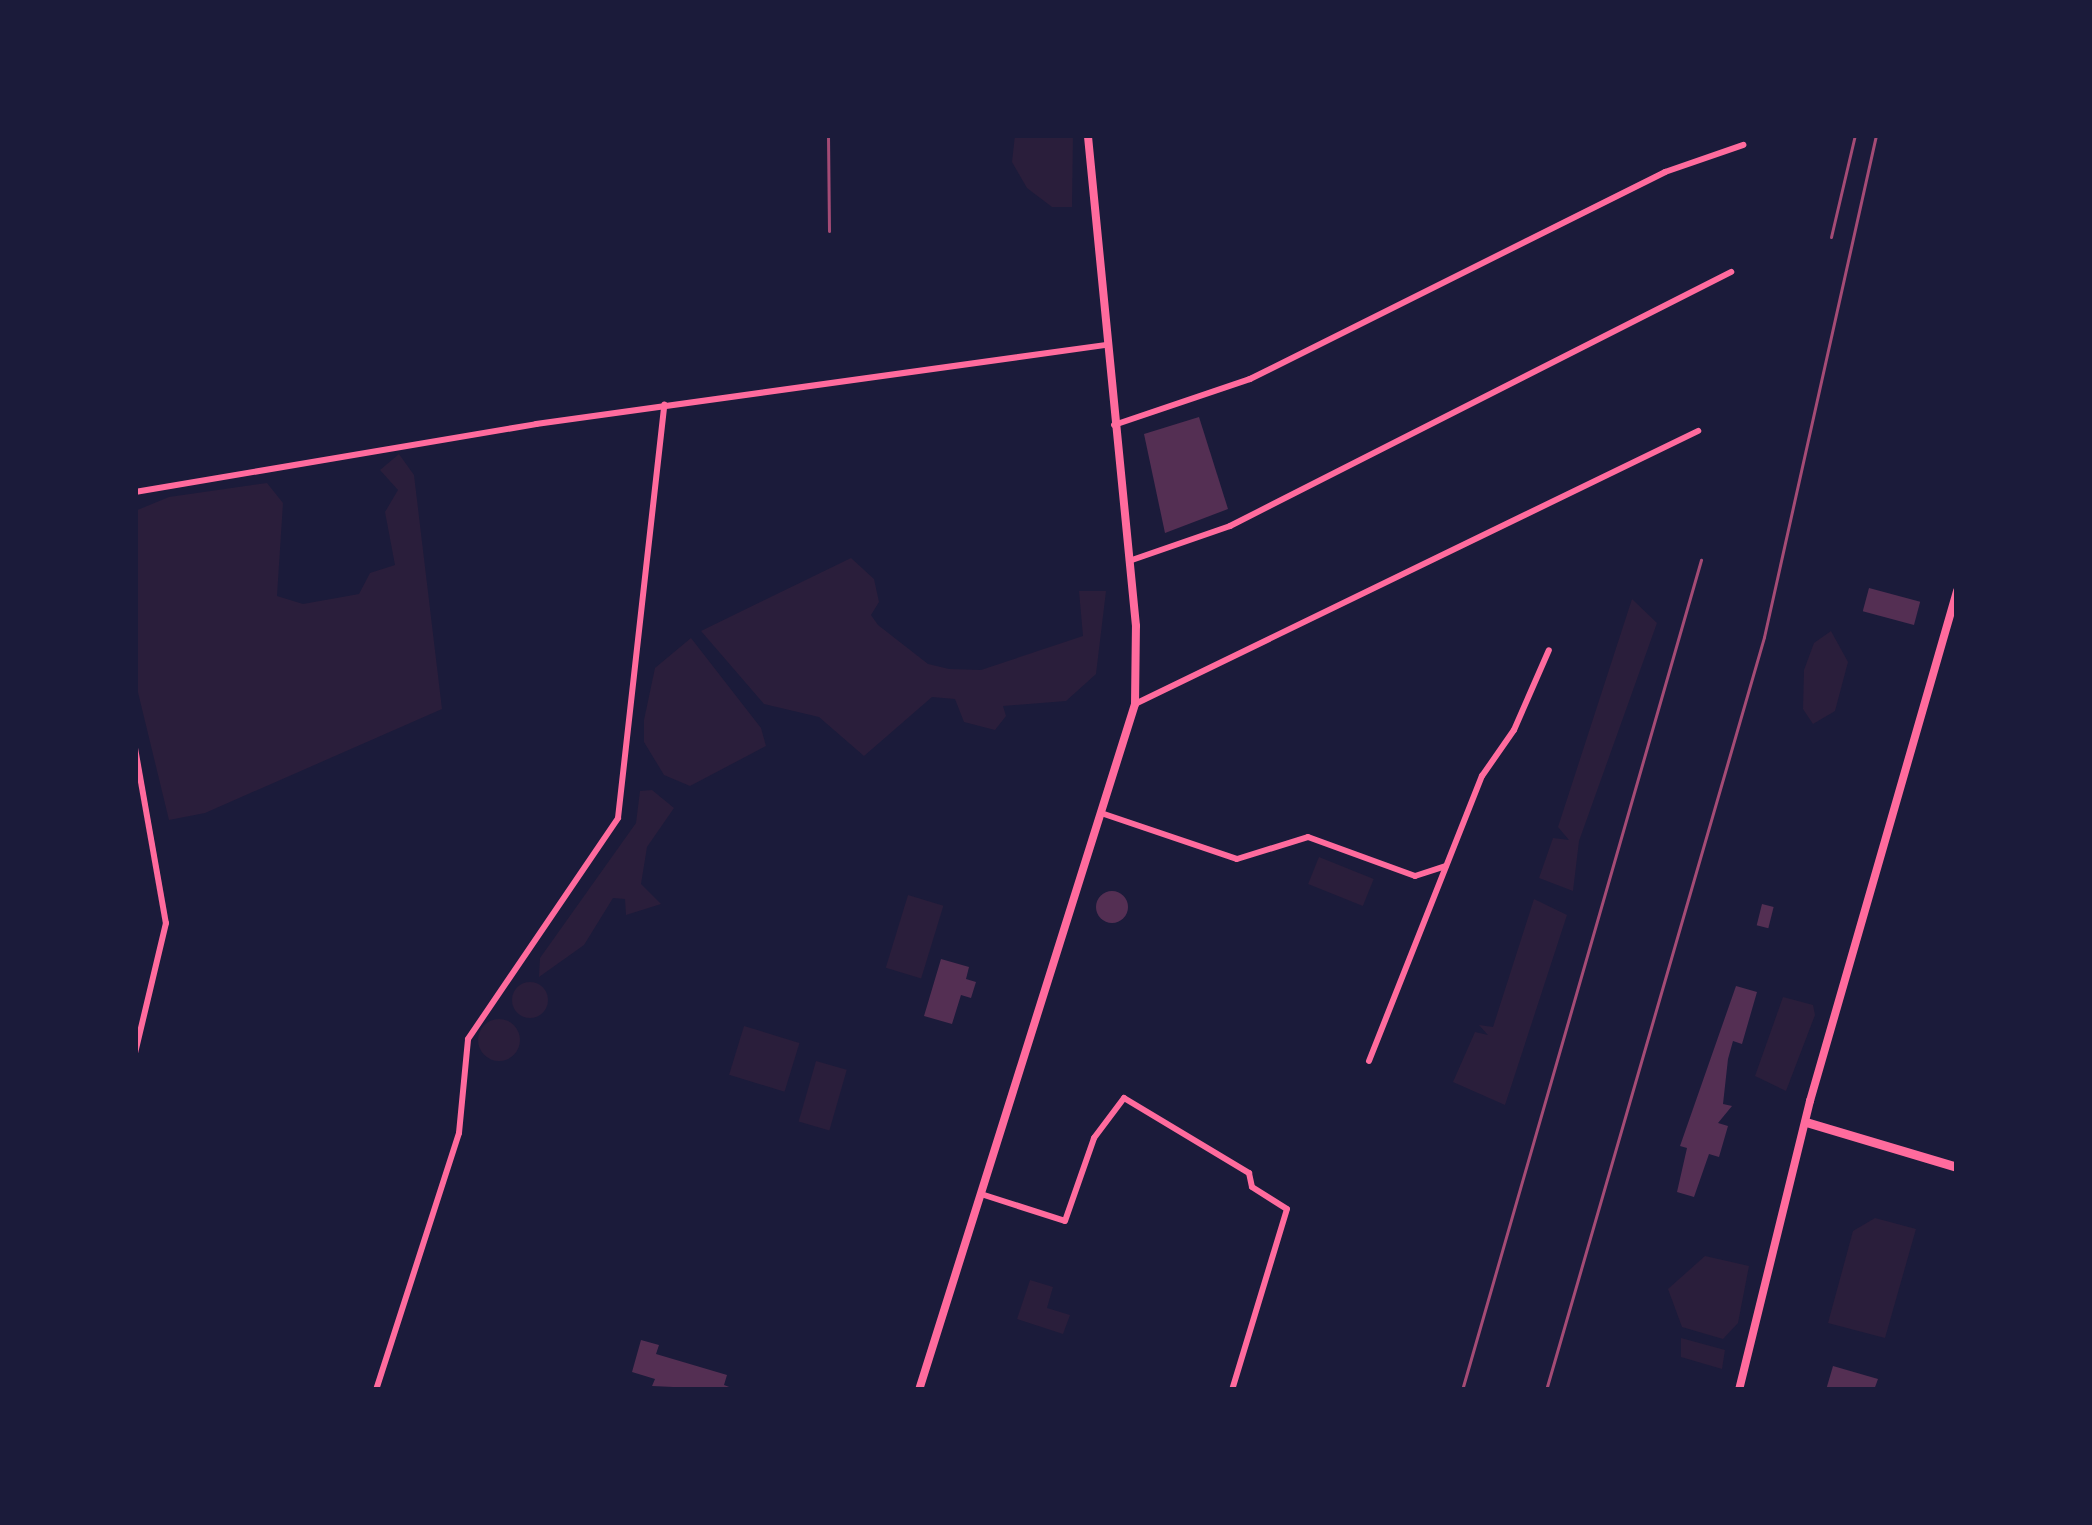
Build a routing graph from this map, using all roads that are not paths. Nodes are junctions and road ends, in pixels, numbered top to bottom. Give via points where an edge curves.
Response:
1 (1088, 135) edge
2 (1743, 145) dead end
3 (1731, 272) dead end
4 (1106, 345) junction
5 (664, 405) junction
6 (1114, 425) junction
7 (1698, 431) dead end
8 (135, 492) edge
9 (1128, 561) junction
10 (1957, 591) edge
11 (1549, 650) dead end
12 (1135, 704) junction
13 (135, 748) edge
14 (1104, 814) junction
15 (1449, 862) junction
16 (135, 1053) edge
17 (1370, 1061) dead end
18 (1806, 1122) junction
19 (1957, 1167) edge
20 (981, 1193) junction
21 (317, 1390) edge
22 (335, 1390) edge
23 (376, 1390) edge
24 (919, 1390) edge
25 (1232, 1390) edge
26 (1739, 1390) edge

1 - 4 street
2 - 6 street via 1665,172 1238,385
3 - 9 street via 1230,526
4 - 5 street
4 - 6 street
5 - 8 street
5 - 23 street via 618,818 468,1040 459,1132
6 - 9 street
7 - 12 street
9 - 12 street
10 - 18 street
11 - 15 street via 1482,776
12 - 14 street
13 - 16 street via 166,923
14 - 15 street via 1237,860 1309,837 1415,876
14 - 20 street
15 - 17 street
18 - 19 main road
18 - 26 street
20 - 24 street
20 - 25 street via 1065,1221 1094,1138 1124,1098 1250,1173 1252,1187 1287,1209
21 - 22 street

